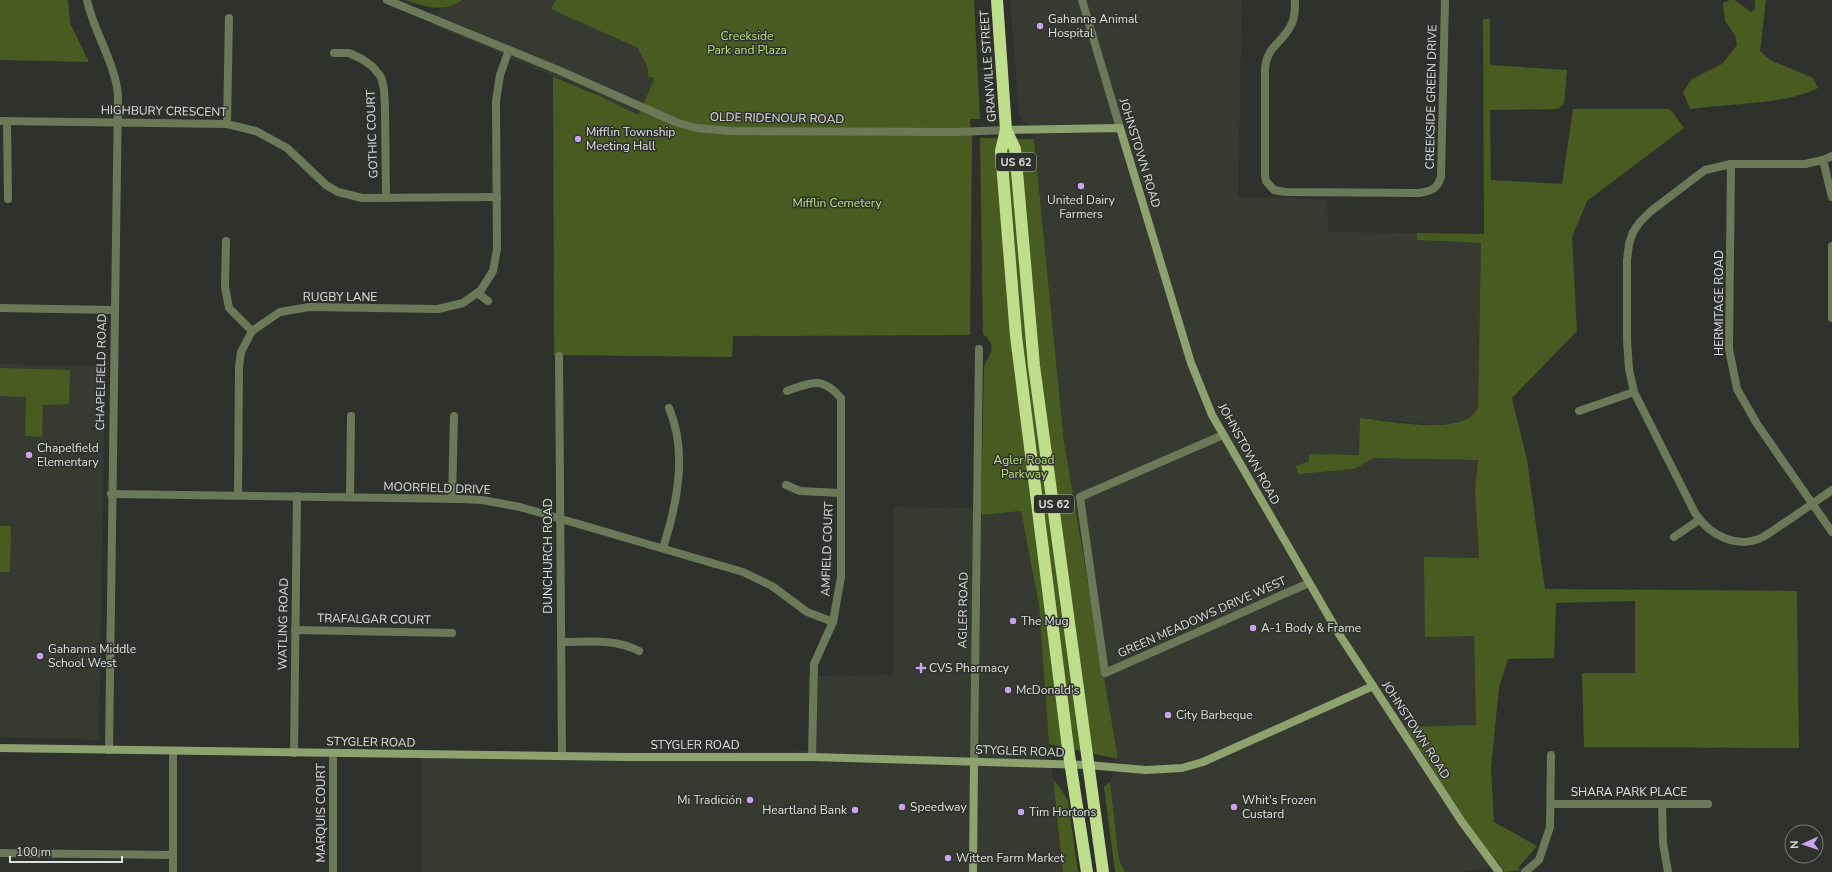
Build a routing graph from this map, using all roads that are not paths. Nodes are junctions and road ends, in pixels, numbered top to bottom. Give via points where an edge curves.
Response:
1 (87, 0) edge
2 (387, 0) edge
3 (997, 0) edge
4 (1082, 0) edge
5 (1295, 0) edge
6 (1445, 0) edge
7 (229, 18) dead end
8 (509, 50) junction
9 (334, 53) dead end
10 (4, 121) edge
11 (117, 122) junction
12 (227, 124) junction
13 (1120, 128) junction
14 (1006, 130) junction
15 (1832, 156) edge
16 (1823, 160) junction
17 (1731, 164) junction
18 (386, 197) junction
19 (497, 197) junction
20 (1832, 197) edge
21 (8, 199) dead end
22 (226, 241) dead end
23 (1832, 246) edge
24 (477, 293) junction
25 (488, 301) dead end
26 (0, 308) edge
27 (114, 310) junction
28 (1832, 318) edge
29 (252, 331) junction
30 (979, 349) dead end
31 (559, 356) dead end
32 (787, 391) dead end
33 (1634, 392) junction
34 (669, 408) dead end
35 (1579, 411) dead end
36 (351, 416) dead end
37 (454, 416) dead end
38 (1223, 435) junction
39 (786, 485) dead end
40 (1832, 490) edge
41 (841, 493) junction
42 (111, 494) junction
43 (238, 495) junction
44 (297, 496) junction
45 (350, 498) junction
46 (452, 498) junction
47 (1812, 504) junction
48 (560, 518) junction
49 (1699, 520) junction
50 (1832, 532) edge
51 (1674, 537) dead end
52 (663, 548) junction
53 (1309, 583) junction
54 (834, 622) junction
55 (296, 630) junction
56 (452, 633) dead end
57 (561, 642) junction
58 (639, 651) dead end
59 (1373, 686) junction
60 (0, 748) edge
61 (109, 750) junction
62 (173, 751) junction
63 (294, 753) junction
64 (333, 754) junction
65 (1552, 755) dead end
66 (562, 756) junction
67 (812, 757) junction
68 (974, 762) junction
69 (1071, 765) junction
70 (1088, 765) junction
71 (1551, 804) junction
72 (1708, 804) dead end
73 (1662, 805) junction
74 (0, 853) edge
75 (173, 855) junction
76 (173, 872) edge
77 (333, 872) edge
78 (973, 872) edge
79 (1087, 872) edge
80 (1103, 872) edge
81 (1499, 872) edge
82 (1525, 872) edge
83 (1668, 872) edge

1 - 11 street, CHAPELFIELD ROAD via 116,80
2 - 8 street, OLDE RIDENOUR ROAD
3 - 14 highway, GRANVILLE STREET / US 62
4 - 13 street, JOHNSTOWN ROAD
5 - 6 street, CREEKSIDE GREEN DRIVE via 1291,27 1270,49 1266,62 1266,181 1274,190 1285,192 1419,193 1434,189 1441,177
7 - 12 street
8 - 14 street, OLDE RIDENOUR ROAD via 664,117 697,128 730,132
8 - 19 street, RUGBY LANE via 500,75 496,101
9 - 18 street, GOTHIC COURT via 349,53 362,59 381,77 385,108
10 - 11 street, HIGHBURY CRESCENT
10 - 21 street
11 - 12 street, HIGHBURY CRESCENT
11 - 27 street, CHAPELFIELD ROAD
12 - 18 street, HIGHBURY CRESCENT via 256,131 282,145 334,190 362,198
13 - 14 main road, OLDE RIDENOUR ROAD
13 - 38 main road, JOHNSTOWN ROAD via 1190,363 1204,399
14 - 69 highway, US 62 via 1000,151 1016,336
14 - 70 highway, US 62 via 1015,149 1034,366
15 - 16 street
16 - 17 street via 1804,164
16 - 20 street
17 - 33 street via 1705,170 1651,211 1640,222 1629,244 1627,340
17 - 47 street, HERMITAGE ROAD via 1729,349 1737,390
18 - 19 street, HIGHBURY CRESCENT
19 - 24 street, RUGBY LANE via 497,249 493,271
22 - 29 street via 225,288 229,308
23 - 28 street
24 - 25 street
24 - 29 street, RUGBY LANE via 463,303 438,309 309,307 280,312
26 - 27 street
27 - 42 street, CHAPELFIELD ROAD
29 - 43 street, RUGBY LANE via 241,352 239,367
30 - 68 street, AGLER ROAD
31 - 48 street, DUNCHURCH ROAD
32 - 41 street, AMFIELD COURT via 820,382 832,387 841,398
33 - 35 street
33 - 49 street
34 - 52 street via 678,436 678,481 672,520
36 - 45 street
37 - 46 street
38 - 53 main road, JOHNSTOWN ROAD
38 - 53 street, GREEN MEADOWS DRIVE WEST via 1080,497 1105,673
39 - 41 street via 800,491
40 - 47 street
41 - 54 street, AMFIELD COURT via 841,577
42 - 43 street, MOORFIELD DRIVE
42 - 61 street, CHAPELFIELD ROAD
43 - 44 street, MOORFIELD DRIVE
44 - 45 street, MOORFIELD DRIVE
44 - 55 street, WATLING ROAD
45 - 46 street, MOORFIELD DRIVE
46 - 48 street, MOORFIELD DRIVE via 482,500
47 - 49 street via 1763,537 1742,542 1722,538
47 - 50 street, HERMITAGE ROAD
48 - 52 street, MOORFIELD DRIVE
48 - 57 street, DUNCHURCH ROAD
49 - 51 street
52 - 54 street, MOORFIELD DRIVE via 743,572 772,586 808,612
53 - 59 main road, JOHNSTOWN ROAD
54 - 67 street, AMFIELD COURT via 814,664
55 - 56 street, TRAFALGAR COURT
55 - 63 street, WATLING ROAD
57 - 58 street via 612,642 626,644
57 - 66 street, DUNCHURCH ROAD
59 - 70 main road, STYGLER ROAD via 1203,762 1182,768 1146,770
59 - 81 main road, JOHNSTOWN ROAD via 1462,822
60 - 61 main road, STYGLER ROAD
61 - 62 main road, STYGLER ROAD
62 - 63 main road, STYGLER ROAD
62 - 75 street
63 - 64 main road, STYGLER ROAD
64 - 66 main road, STYGLER ROAD
64 - 77 street, MARQUIS COURT
65 - 71 street
66 - 67 main road, STYGLER ROAD
67 - 68 main road, STYGLER ROAD
68 - 69 main road, STYGLER ROAD
68 - 78 main road, AGLER ROAD
69 - 70 main road, STYGLER ROAD
69 - 79 highway, US 62
70 - 80 highway, US 62
71 - 73 street, SHARA PARK PLACE
71 - 82 street via 1550,827 1539,860
72 - 73 street, SHARA PARK PLACE
73 - 83 street via 1663,843
74 - 75 street
75 - 76 street

